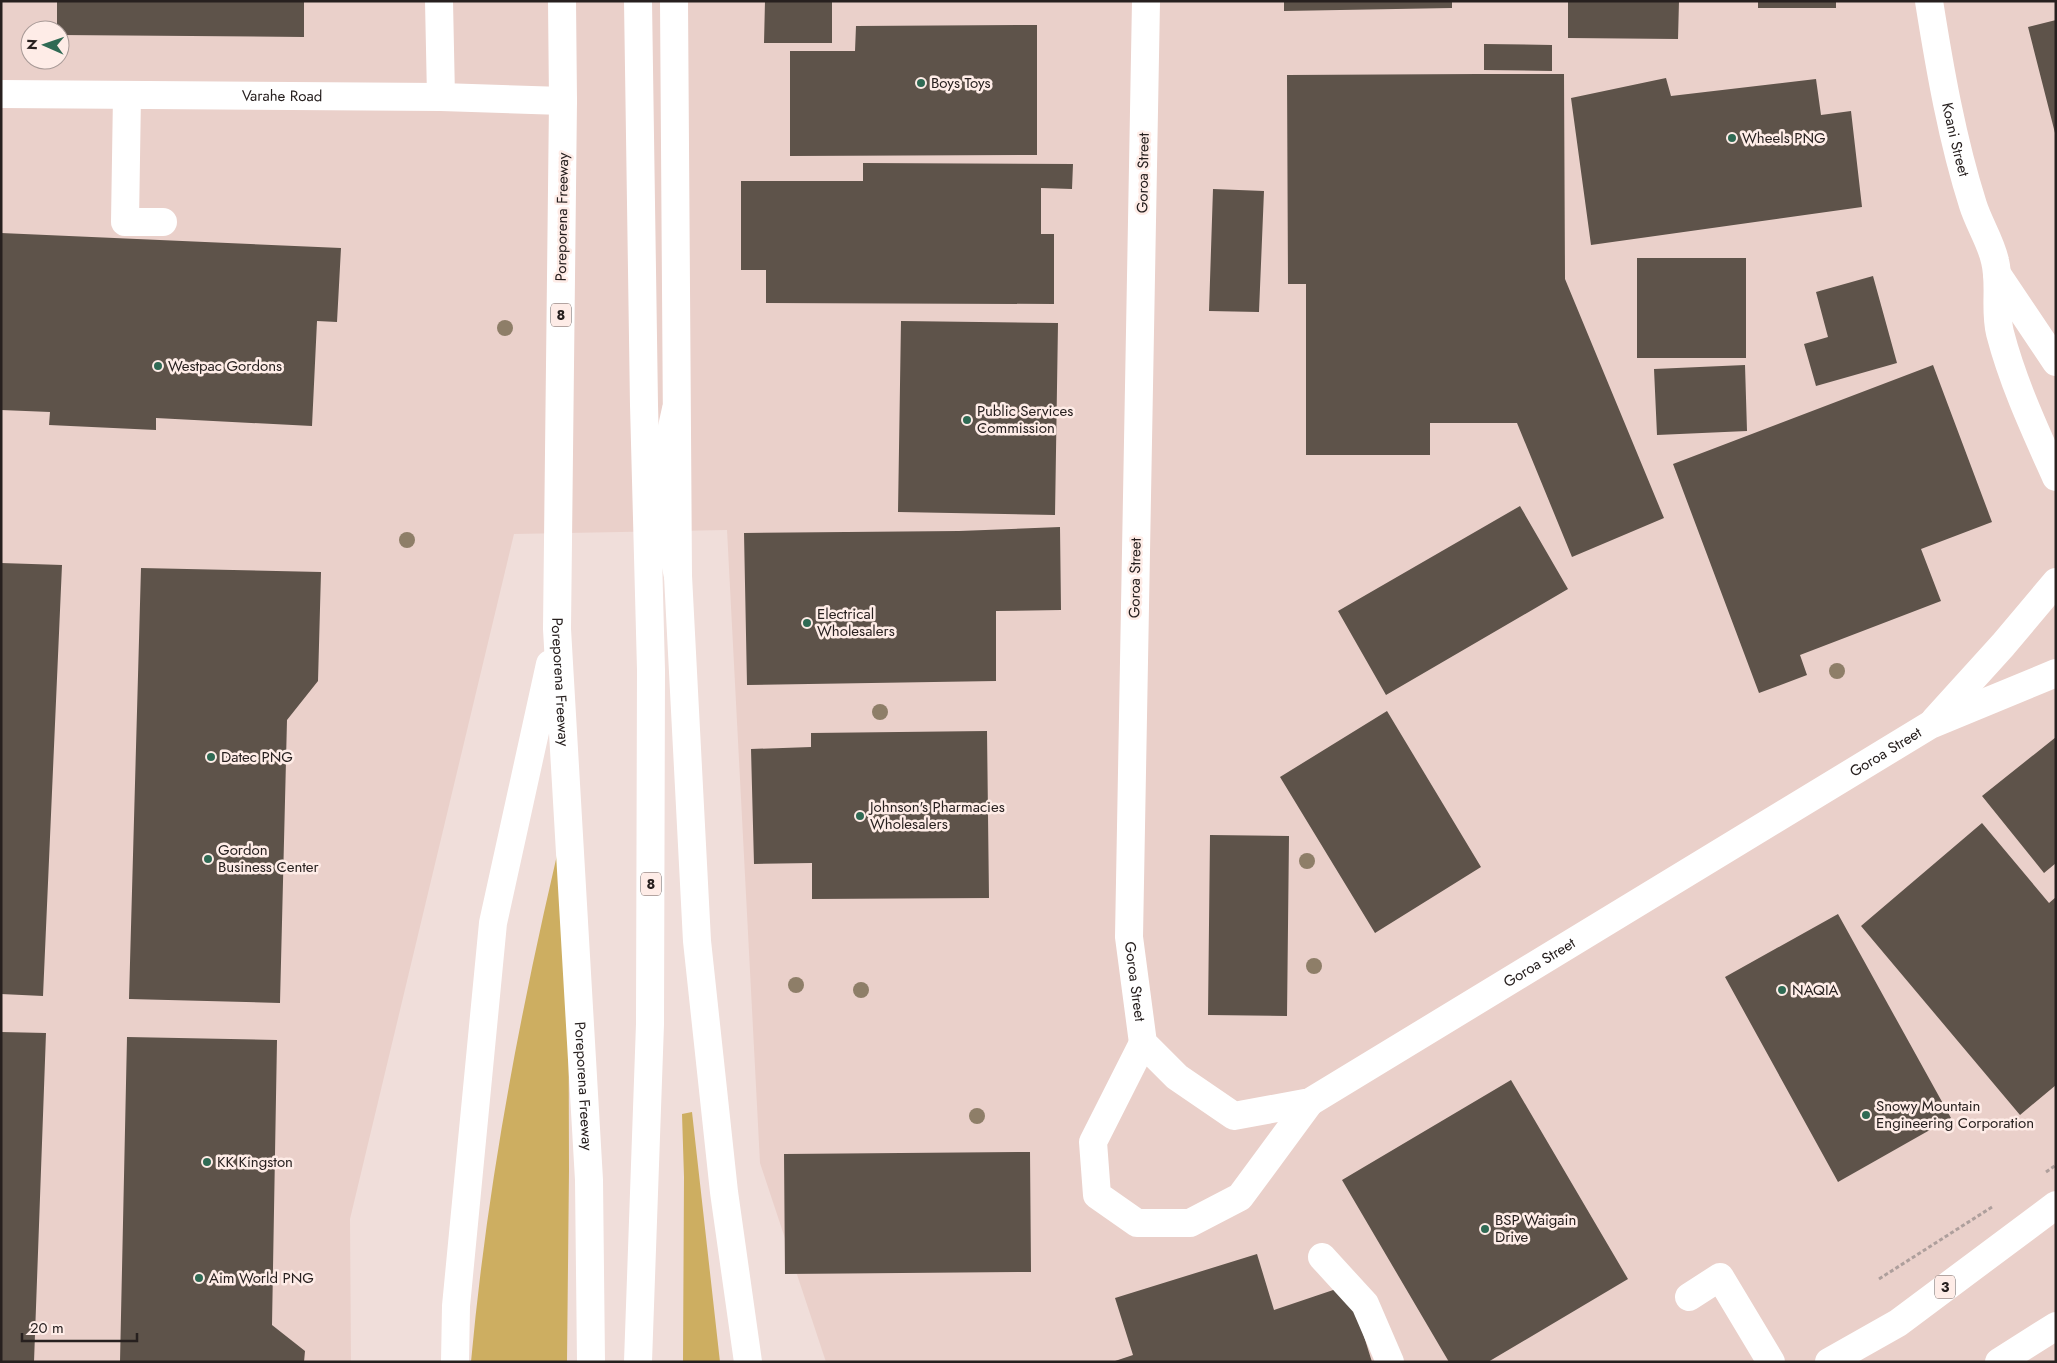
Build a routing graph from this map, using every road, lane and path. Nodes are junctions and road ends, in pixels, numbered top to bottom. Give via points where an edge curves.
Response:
1 (439, 1) edge
2 (562, 1) edge
3 (638, 1) edge
4 (674, 1) edge
5 (1146, 1) edge
6 (1929, 1) edge
7 (1, 94) edge
8 (127, 95) junction
9 (441, 97) junction
10 (563, 101) junction
11 (163, 222) dead end
12 (1998, 274) junction
13 (2056, 362) edge
14 (644, 405) junction
15 (676, 409) junction
16 (2056, 477) edge
17 (659, 486) junction
18 (678, 576) junction
19 (2056, 582) edge
20 (557, 629) junction
21 (651, 670) junction
22 (2056, 674) edge
23 (1930, 725) junction
24 (1143, 1043) junction
25 (1310, 1102) junction
26 (2056, 1165) edge
27 (2041, 1175) dead end
28 (2056, 1205) edge
29 (1994, 1206) dead end
30 (1322, 1257) dead end
31 (1879, 1279) dead end
32 (1689, 1296) dead end
33 (2056, 1326) edge
34 (455, 1362) edge
35 (591, 1362) edge
36 (638, 1362) edge
37 (748, 1362) edge
38 (1390, 1362) edge
39 (1772, 1362) edge
40 (1829, 1362) edge
41 (1999, 1362) edge

1 - 9 main road
2 - 10 main road, Poreporena Freeway / 8
3 - 14 main road, 8
4 - 15 main road
5 - 24 main road, Goroa Street via 1129,937
6 - 12 main road, Koani Street via 1952,126 1973,205
7 - 8 main road, Varahe Road
8 - 9 main road, Varahe Road
8 - 11 main road via 125,222
9 - 10 main road, Varahe Road
10 - 20 main road, Poreporena Freeway / 8
12 - 13 main road, Koani Street
12 - 16 main road, Koani Street via 1996,306 2000,332 2022,401
14 - 17 main road
14 - 21 main road, 8
15 - 17 main road
15 - 18 main road
17 - 18 main road
17 - 21 main road
18 - 37 main road via 697,940 724,1192
19 - 23 main road, Goroa Street
20 - 34 main road via 493,923 456,1306
20 - 35 main road, Poreporena Freeway / 8 via 589,1180
21 - 36 main road, 8 via 650,1024
22 - 23 main road, Goroa Street
23 - 25 main road, Goroa Street
24 - 25 main road, Goroa Street via 1177,1077 1234,1116
24 - 25 main road via 1093,1142 1097,1195 1137,1223 1190,1222 1240,1197
26 - 27 path
28 - 40 main road, 3 via 1898,1323
29 - 31 path
30 - 38 main road via 1365,1304
32 - 39 main road via 1720,1277
33 - 41 main road

